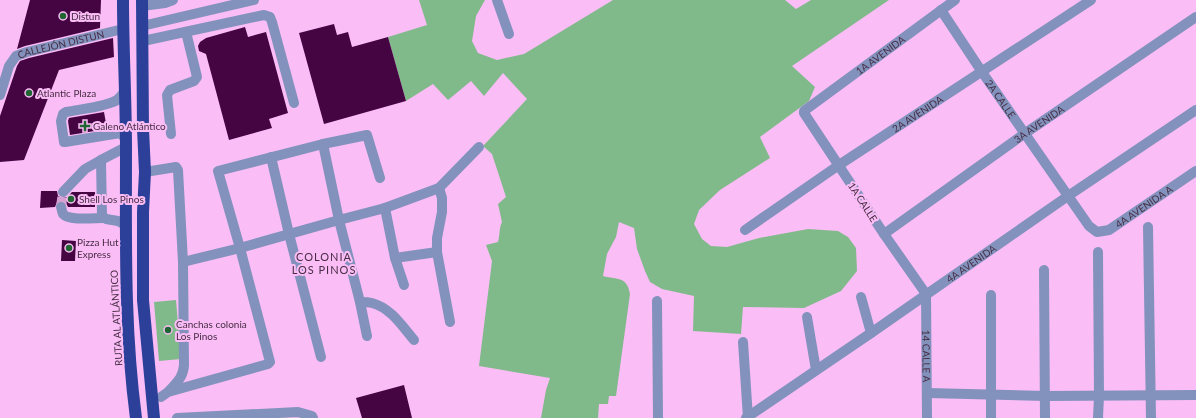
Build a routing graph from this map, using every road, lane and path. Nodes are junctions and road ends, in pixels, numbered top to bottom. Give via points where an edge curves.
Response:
1 (123, 0) edge
2 (173, 0) edge
3 (254, 0) edge
4 (497, 0) edge
5 (955, 0) edge
6 (1091, 0) edge
7 (142, 3) edge
8 (941, 10) junction
9 (1196, 16) edge
10 (142, 26) junction
11 (123, 29) junction
12 (186, 32) junction
13 (509, 34) dead end
14 (142, 42) junction
15 (982, 72) junction
16 (125, 90) junction
17 (0, 95) edge
18 (294, 103) dead end
19 (805, 109) joint
20 (1196, 110) edge
21 (171, 134) dead end
22 (1024, 134) junction
23 (126, 143) junction
24 (322, 144) junction
25 (479, 147) dead end
26 (272, 157) junction
27 (101, 160) junction
28 (839, 165) junction
29 (1196, 171) edge
30 (145, 172) junction
31 (380, 178) dead end
32 (439, 188) junction
33 (63, 192) tunnel mouth
34 (1068, 196) junction
35 (61, 207) dead end
36 (385, 208) junction
37 (103, 218) junction
38 (339, 220) junction
39 (125, 225) junction
40 (1089, 226) joint
41 (1148, 226) dead end
42 (745, 230) dead end
43 (289, 234) junction
44 (884, 234) junction
45 (240, 248) junction
46 (437, 252) junction
47 (1098, 252) dead end
48 (395, 258) junction
49 (183, 262) junction
50 (1044, 270) dead end
51 (404, 285) dead end
52 (926, 294) junction
53 (991, 295) dead end
54 (860, 297) dead end
55 (657, 301) dead end
56 (360, 302) junction
57 (807, 317) dead end
58 (450, 322) dead end
59 (872, 333) junction
60 (367, 336) dead end
61 (414, 340) dead end
62 (743, 342) dead end
63 (321, 357) dead end
64 (816, 370) junction
65 (928, 393) junction
66 (992, 395) junction
67 (1196, 395) edge
68 (1046, 396) junction
69 (1099, 396) junction
70 (1151, 396) junction
71 (136, 418) edge
72 (154, 418) edge
73 (177, 418) edge
74 (313, 418) edge
75 (658, 418) edge
76 (747, 418) edge
77 (927, 418) edge
78 (991, 418) edge
79 (1045, 418) edge
80 (1098, 418) edge
81 (1151, 418) edge

1 - 11 highway, RUTA AL ATLÁNTICO
2 - 7 street via 165,3
3 - 10 street
4 - 13 street
5 - 8 street, 1A AVENIDA
6 - 15 street, 2A AVENIDA
7 - 10 highway
8 - 15 street, 2A CALLE
8 - 19 street, 1A AVENIDA
9 - 22 street, 3A AVENIDA
10 - 14 highway
11 - 16 highway, RUTA AL ATLÁNTICO
11 - 17 street, CALLEJÓN DISTUN via 16,56 9,66
12 - 14 street
12 - 18 street via 264,15 270,17
12 - 21 street via 197,77 170,90 167,95
14 - 30 highway
15 - 22 street, 2A CALLE
15 - 28 street, 2A AVENIDA
16 - 23 highway, RUTA AL ATLÁNTICO
16 - 23 street via 118,100 66,112 60,121 64,142 120,133
19 - 28 street, 1A CALLE via 804,113
20 - 34 street, 4A AVENIDA
22 - 34 street, 2A CALLE
22 - 44 street, 3A AVENIDA
23 - 27 street
23 - 39 highway, RUTA AL ATLÁNTICO
24 - 26 street
24 - 31 street via 367,135
24 - 38 street
25 - 32 street
26 - 43 street
26 - 45 street via 218,171
27 - 33 street via 85,169
27 - 37 street
28 - 42 street, 2A AVENIDA
28 - 44 street, 1A CALLE
29 - 40 street, 4A AVENIDA A via 1109,230 1097,232
30 - 49 street via 178,168
30 - 72 highway via 143,300
32 - 36 street
32 - 46 street via 442,212
34 - 40 street, 2A CALLE
34 - 52 street, 4A AVENIDA
35 - 37 street via 64,215 71,218
36 - 38 street
36 - 48 street
37 - 39 street
38 - 43 street
38 - 56 street
39 - 71 highway, RUTA AL ATLÁNTICO via 128,347
41 - 70 street
43 - 45 street
43 - 63 street
44 - 52 street, 1A CALLE
45 - 49 street
45 - 49 street via 270,362 164,395 184,372
46 - 48 street
46 - 58 street
47 - 69 street
48 - 51 street
50 - 68 street
52 - 59 street, 4A AVENIDA
52 - 65 street, 14 CALLE A
53 - 66 street
54 - 59 street
55 - 75 street
56 - 60 street
56 - 61 street via 371,302 390,312
57 - 64 street
59 - 64 street, 4A AVENIDA
62 - 76 street
64 - 76 street, 4A AVENIDA
65 - 66 street
65 - 77 street, 14 CALLE A
66 - 68 street
66 - 78 street
67 - 70 street
68 - 69 street
68 - 79 street
69 - 70 street
69 - 80 street
70 - 81 street
73 - 74 street via 298,412

